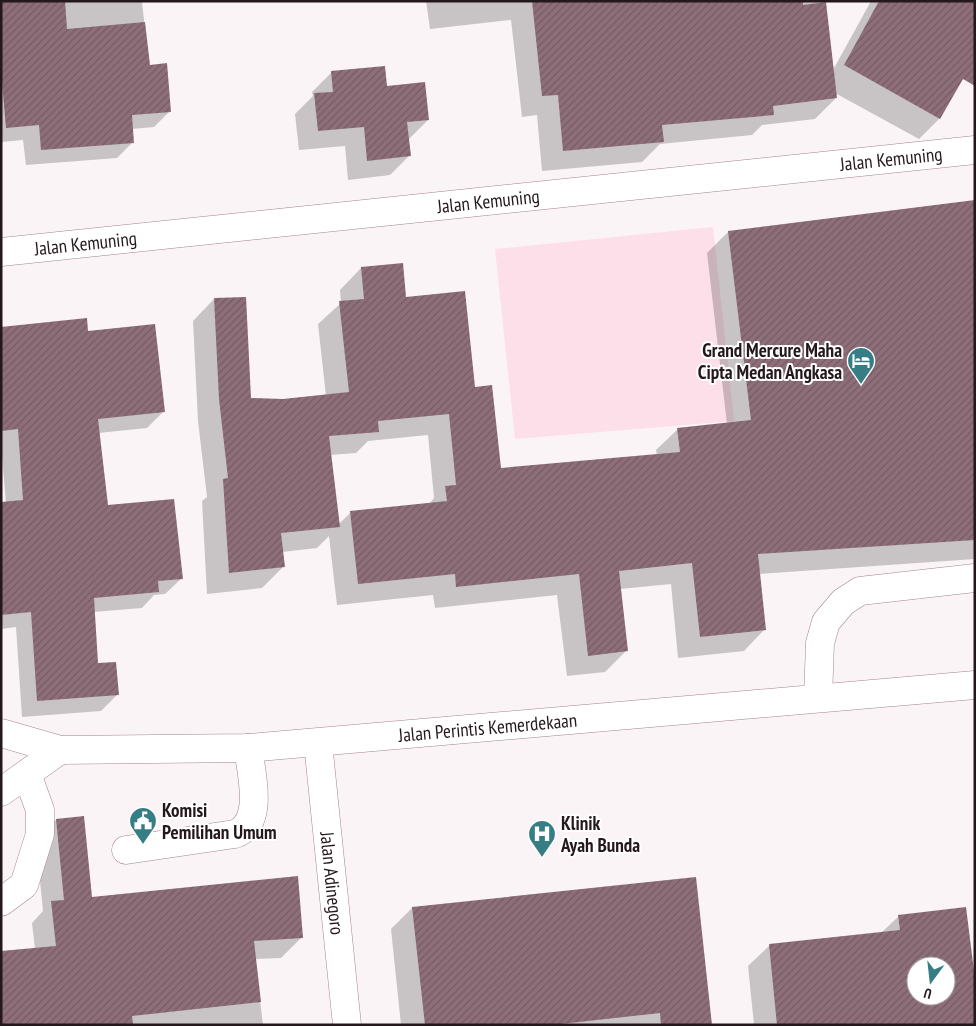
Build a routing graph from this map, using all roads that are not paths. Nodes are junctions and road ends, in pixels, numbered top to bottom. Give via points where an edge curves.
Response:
1 (975, 150) edge
2 (1, 252) edge
3 (975, 578) edge
4 (975, 685) edge
5 (818, 698) junction
6 (1, 733) edge
7 (318, 743) junction
8 (248, 748) junction
9 (60, 750) junction
10 (27, 774) junction
11 (1, 792) edge
12 (126, 850) dead end
13 (1, 902) edge
14 (347, 1025) edge

1 - 2 street, Jalan Kemuning
3 - 5 street via 860,591 843,602 826,622 820,643
4 - 5 street, Jalan Perintis Kemerdekaan
5 - 7 street, Jalan Perintis Kemerdekaan
6 - 9 street, Jalan Perintis Kemerdekaan
7 - 8 street, Jalan Perintis Kemerdekaan
7 - 14 street, Jalan Adinegoro
8 - 9 street, Jalan Perintis Kemerdekaan
8 - 12 street via 255,799 251,817 243,831
9 - 10 street
10 - 11 street
10 - 13 street via 40,810 40,834 24,885

